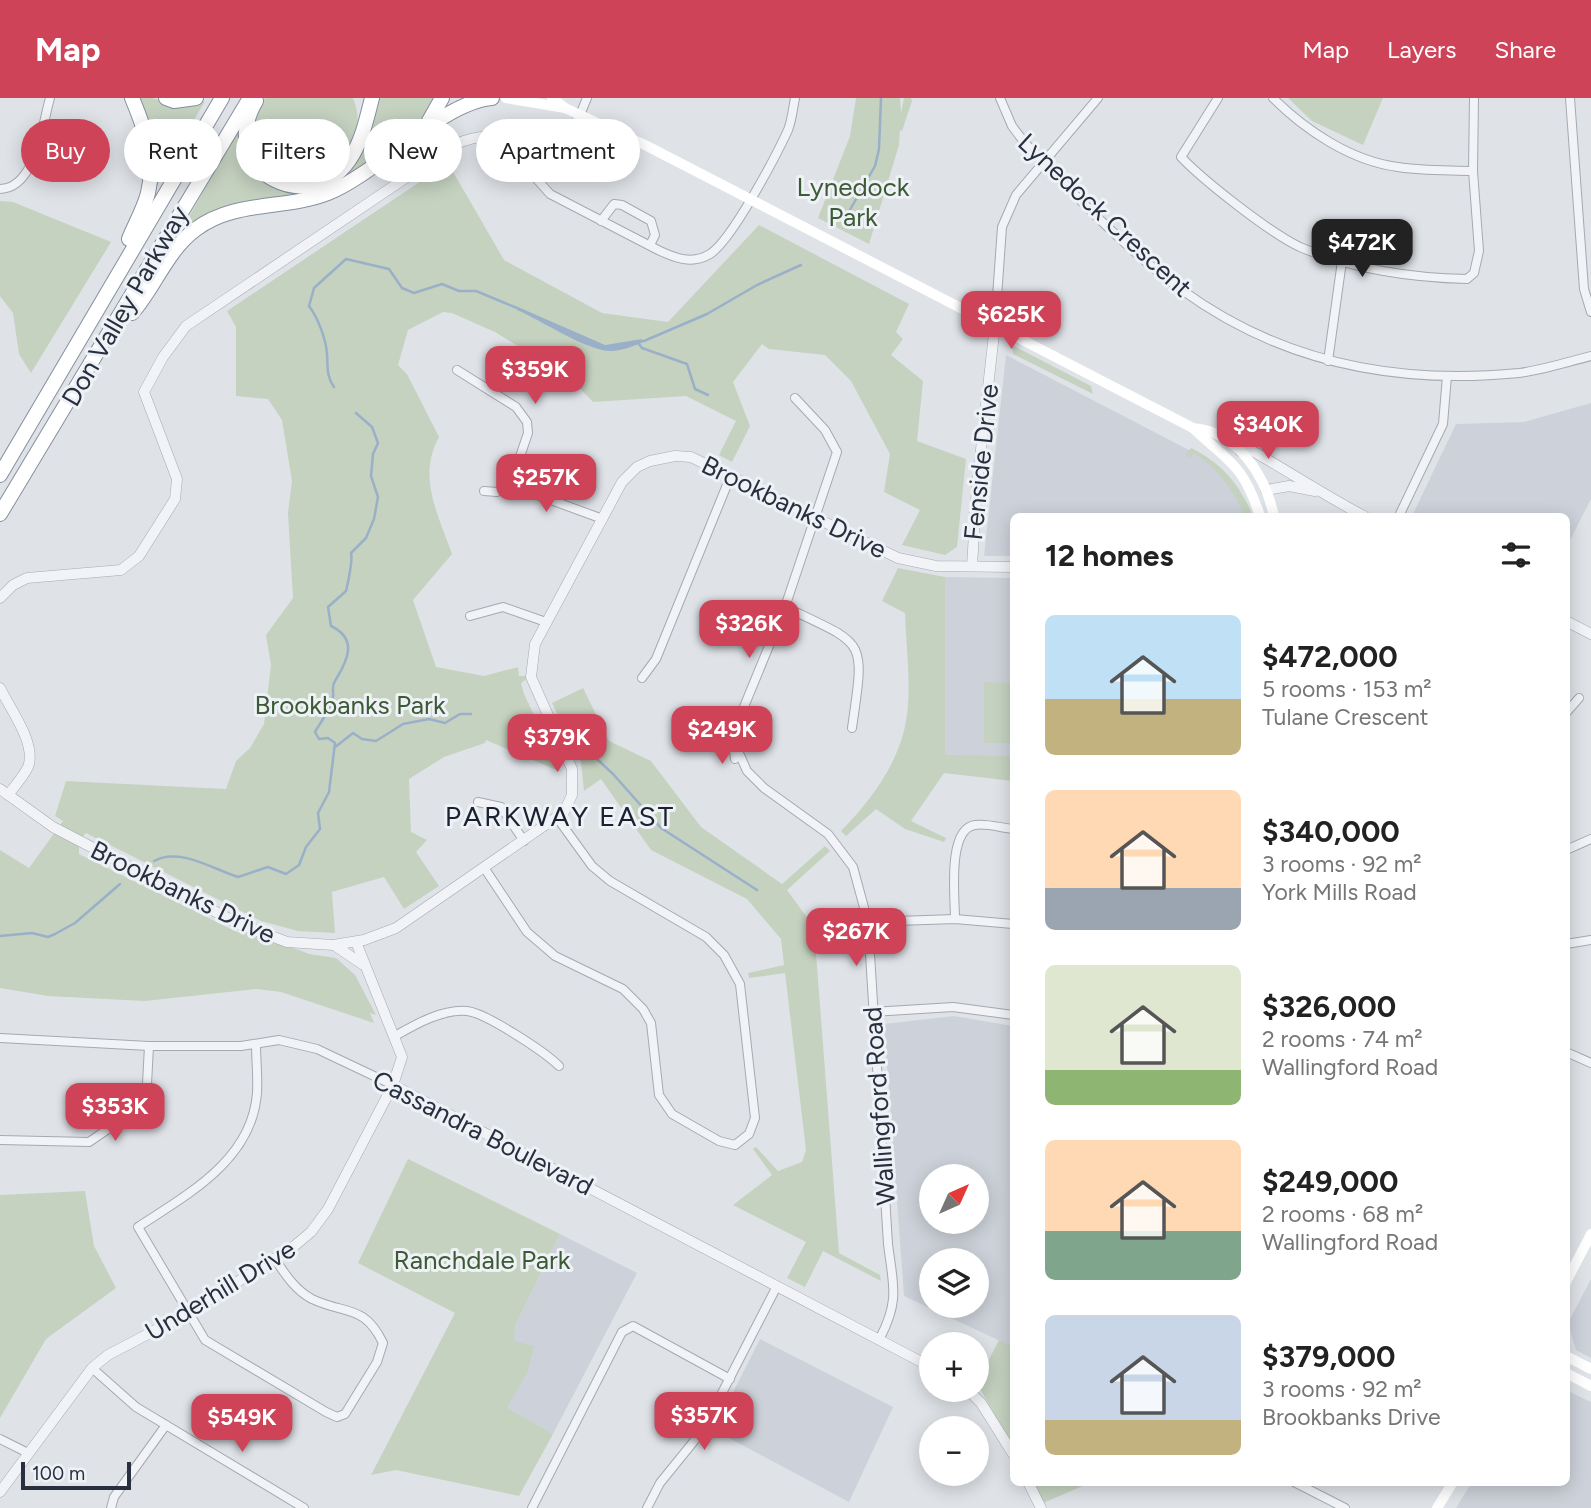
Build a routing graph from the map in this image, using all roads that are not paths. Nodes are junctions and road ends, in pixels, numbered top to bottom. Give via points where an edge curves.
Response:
1 (50, 98) edge
2 (132, 98) edge
3 (166, 98) edge
4 (197, 98) edge
5 (222, 98) edge
6 (250, 98) edge
7 (258, 98) edge
8 (361, 98) edge
9 (372, 98) edge
10 (442, 98) edge
11 (492, 98) edge
12 (506, 98) edge
13 (552, 98) edge
14 (587, 98) edge
15 (795, 98) edge
16 (1000, 98) edge
17 (1098, 98) edge
18 (1218, 98) edge
19 (1273, 98) edge
20 (1474, 98) edge
21 (1570, 98) edge
22 (565, 108) junction
23 (580, 115) junction
24 (432, 119) edge
25 (444, 119) edge
26 (363, 131) junction
27 (1046, 163) junction
28 (1473, 171) junction
29 (364, 172) edge
30 (539, 182) edge
31 (0, 189) edge
32 (750, 199) junction
33 (601, 220) junction
34 (1591, 236) edge
35 (1580, 238) junction
36 (650, 245) junction
37 (1342, 261) junction
38 (117, 274) junction
39 (1591, 312) edge
40 (995, 326) junction
41 (110, 333) junction
42 (1591, 356) edge
43 (1328, 361) junction
44 (457, 370) dead end
45 (1447, 376) junction
46 (795, 398) dead end
47 (1193, 428) junction
48 (1221, 450) junction
49 (1240, 450) junction
50 (0, 475) edge
51 (731, 475) junction
52 (511, 483) junction
53 (1266, 490) junction
54 (484, 491) dead end
55 (1316, 491) junction
56 (1259, 513) edge
57 (1273, 513) edge
58 (1358, 513) edge
59 (1400, 513) edge
60 (0, 514) edge
61 (816, 517) junction
62 (600, 519) junction
63 (972, 566) junction
64 (1010, 567) edge
65 (0, 598) edge
66 (785, 607) junction
67 (470, 616) dead end
68 (546, 622) junction
69 (1570, 623) edge
70 (1591, 634) edge
71 (642, 678) dead end
72 (0, 688) edge
73 (1578, 698) dead end
74 (1570, 708) edge
75 (852, 728) dead end
76 (4, 792) edge
77 (478, 802) dead end
78 (558, 819) junction
79 (1010, 829) edge
80 (1591, 839) edge
81 (524, 841) junction
82 (1570, 848) edge
83 (485, 869) junction
84 (955, 919) junction
85 (868, 922) junction
86 (1010, 924) edge
87 (1591, 940) edge
88 (356, 942) junction
89 (1570, 943) edge
90 (333, 945) junction
91 (367, 970) junction
92 (872, 1012) junction
93 (1010, 1015) edge
94 (395, 1036) junction
95 (0, 1038) edge
96 (256, 1044) junction
97 (149, 1046) junction
98 (1570, 1054) edge
99 (1591, 1063) edge
100 (559, 1066) dead end
101 (393, 1086) junction
102 (0, 1140) edge
103 (1591, 1234) edge
104 (275, 1259) junction
105 (1570, 1274) edge
106 (777, 1286) junction
107 (188, 1313) junction
108 (880, 1338) junction
109 (1570, 1358) edge
110 (919, 1360) edge
111 (92, 1368) junction
112 (1591, 1369) edge
113 (1570, 1375) edge
114 (730, 1379) junction
115 (1591, 1386) edge
116 (980, 1402) edge
117 (166, 1425) junction
118 (0, 1439) edge
119 (1010, 1449) edge
120 (28, 1453) junction
121 (1030, 1486) edge
122 (1302, 1486) edge
123 (1451, 1486) edge
124 (0, 1492) edge
125 (111, 1508) edge
126 (304, 1508) edge
127 (532, 1508) edge
128 (647, 1508) edge
129 (1041, 1508) edge
130 (1345, 1508) edge
131 (1437, 1508) edge

1 - 31 street via 24,177
2 - 38 highway via 148,142 150,173 148,194
3 - 4 highway
5 - 38 highway, Don Valley Parkway
6 - 41 highway, Don Valley Parkway
7 - 26 highway via 246,130 250,155 260,170 279,184 303,187 337,173 353,156
8 - 26 highway
9 - 26 highway
10 - 24 highway
11 - 25 highway via 468,104
12 - 22 main road
13 - 22 main road
14 - 23 street
15 - 32 street via 789,128
16 - 27 street, Lynedock Crescent via 1017,134
17 - 27 street, Fenside Drive
18 - 37 street via 1181,157 1298,246
19 - 28 street via 1297,123 1336,147 1396,167
20 - 28 street
21 - 35 street
22 - 23 main road
23 - 32 main road
23 - 65 street via 565,144 554,153 487,135 456,144 186,326 144,392 177,479 175,499 139,556 121,570 27,578
27 - 40 street, Fenside Drive via 1016,195 1002,227
27 - 43 street, Lynedock Crescent via 1182,290 1253,333
28 - 37 street via 1479,251 1474,273 1467,279 1428,278
29 - 41 highway via 327,193 211,218 181,241 134,310
30 - 33 street via 550,194
32 - 36 street via 711,253 689,260
32 - 40 main road
33 - 36 street
33 - 36 street via 614,204 622,205 651,221 655,227
34 - 35 street
35 - 39 street via 1584,289
37 - 43 street
38 - 50 highway, Don Valley Parkway
40 - 47 main road
40 - 63 street, Fenside Drive
41 - 60 highway, Don Valley Parkway
42 - 45 street, Lynedock Crescent via 1521,372
43 - 45 street, Lynedock Crescent via 1380,373
44 - 52 street via 516,407 527,422 528,433
45 - 59 street via 1443,424
46 - 61 street, Wallingford Road via 825,430 837,453
47 - 48 main road
47 - 49 main road via 1213,430
48 - 53 main road
48 - 56 main road via 1239,469
49 - 53 main road
49 - 55 street via 1249,449
51 - 61 street, Brookbanks Drive
51 - 62 street, Brookbanks Drive via 691,457 650,461 622,482
51 - 71 street via 656,659
52 - 54 street via 497,492
52 - 62 street
53 - 55 street via 1289,486
53 - 57 main road
55 - 58 street
61 - 63 street, Brookbanks Drive via 898,558 936,566
61 - 66 street, Wallingford Road
62 - 68 street, Brookbanks Drive
63 - 64 street, Brookbanks Drive
66 - 75 street via 836,630 851,640 860,656
66 - 85 street, Wallingford Road via 740,723 742,764 764,788 844,851
67 - 68 street via 503,607
68 - 78 street, Brookbanks Drive via 535,643 531,677 572,769 572,796
69 - 70 street
72 - 76 street via 30,757 27,769
73 - 74 street
76 - 90 street, Brookbanks Drive via 53,827 239,924 287,942
77 - 81 street via 501,807
78 - 81 street, Brookbanks Drive
78 - 83 street via 592,866 627,892 706,937 724,955 737,979 755,1118 750,1134 735,1145 672,1114 659,1095 651,1023 643,1009 623,989 555,956 527,932
79 - 84 street via 975,825 964,831 956,844
80 - 82 street
81 - 83 street, Brookbanks Drive
83 - 88 street, Brookbanks Drive via 396,928
84 - 85 street
84 - 86 street
85 - 92 street, Wallingford Road
87 - 89 street
88 - 90 street, Brookbanks Drive
88 - 91 street, Underhill Drive
90 - 91 street
91 - 94 street, Underhill Drive
92 - 93 street via 953,1007
92 - 108 street, Wallingford Road via 894,1288 894,1309
94 - 100 street via 440,1014 468,1011 543,1049
94 - 101 street, Underhill Drive via 402,1057
95 - 97 street, Cassandra Boulevard
96 - 97 street, Cassandra Boulevard
96 - 101 street, Cassandra Boulevard via 297,1042
96 - 107 street via 257,1095 235,1151 194,1190 138,1227
97 - 102 street via 146,1103 99,1137 81,1143
98 - 99 street
101 - 104 street, Underhill Drive via 328,1209 302,1241
101 - 106 street, Cassandra Boulevard
103 - 105 main road
104 - 107 street, Underhill Drive
104 - 107 street via 290,1282 311,1298 374,1324 383,1343 377,1362 345,1414 337,1417 326,1412 205,1340
106 - 108 street, Cassandra Boulevard
106 - 114 street
107 - 111 street, Underhill Drive
108 - 110 street, Cassandra Boulevard
109 - 112 main road
111 - 117 street via 127,1400
111 - 120 street, Underhill Drive
113 - 115 main road
114 - 127 street via 633,1326 622,1332
114 - 128 street via 703,1430 660,1483
116 - 119 street
117 - 125 street via 114,1497
117 - 126 street
118 - 120 street
120 - 124 street, Underhill Drive
121 - 129 street
122 - 130 street
123 - 131 main road

